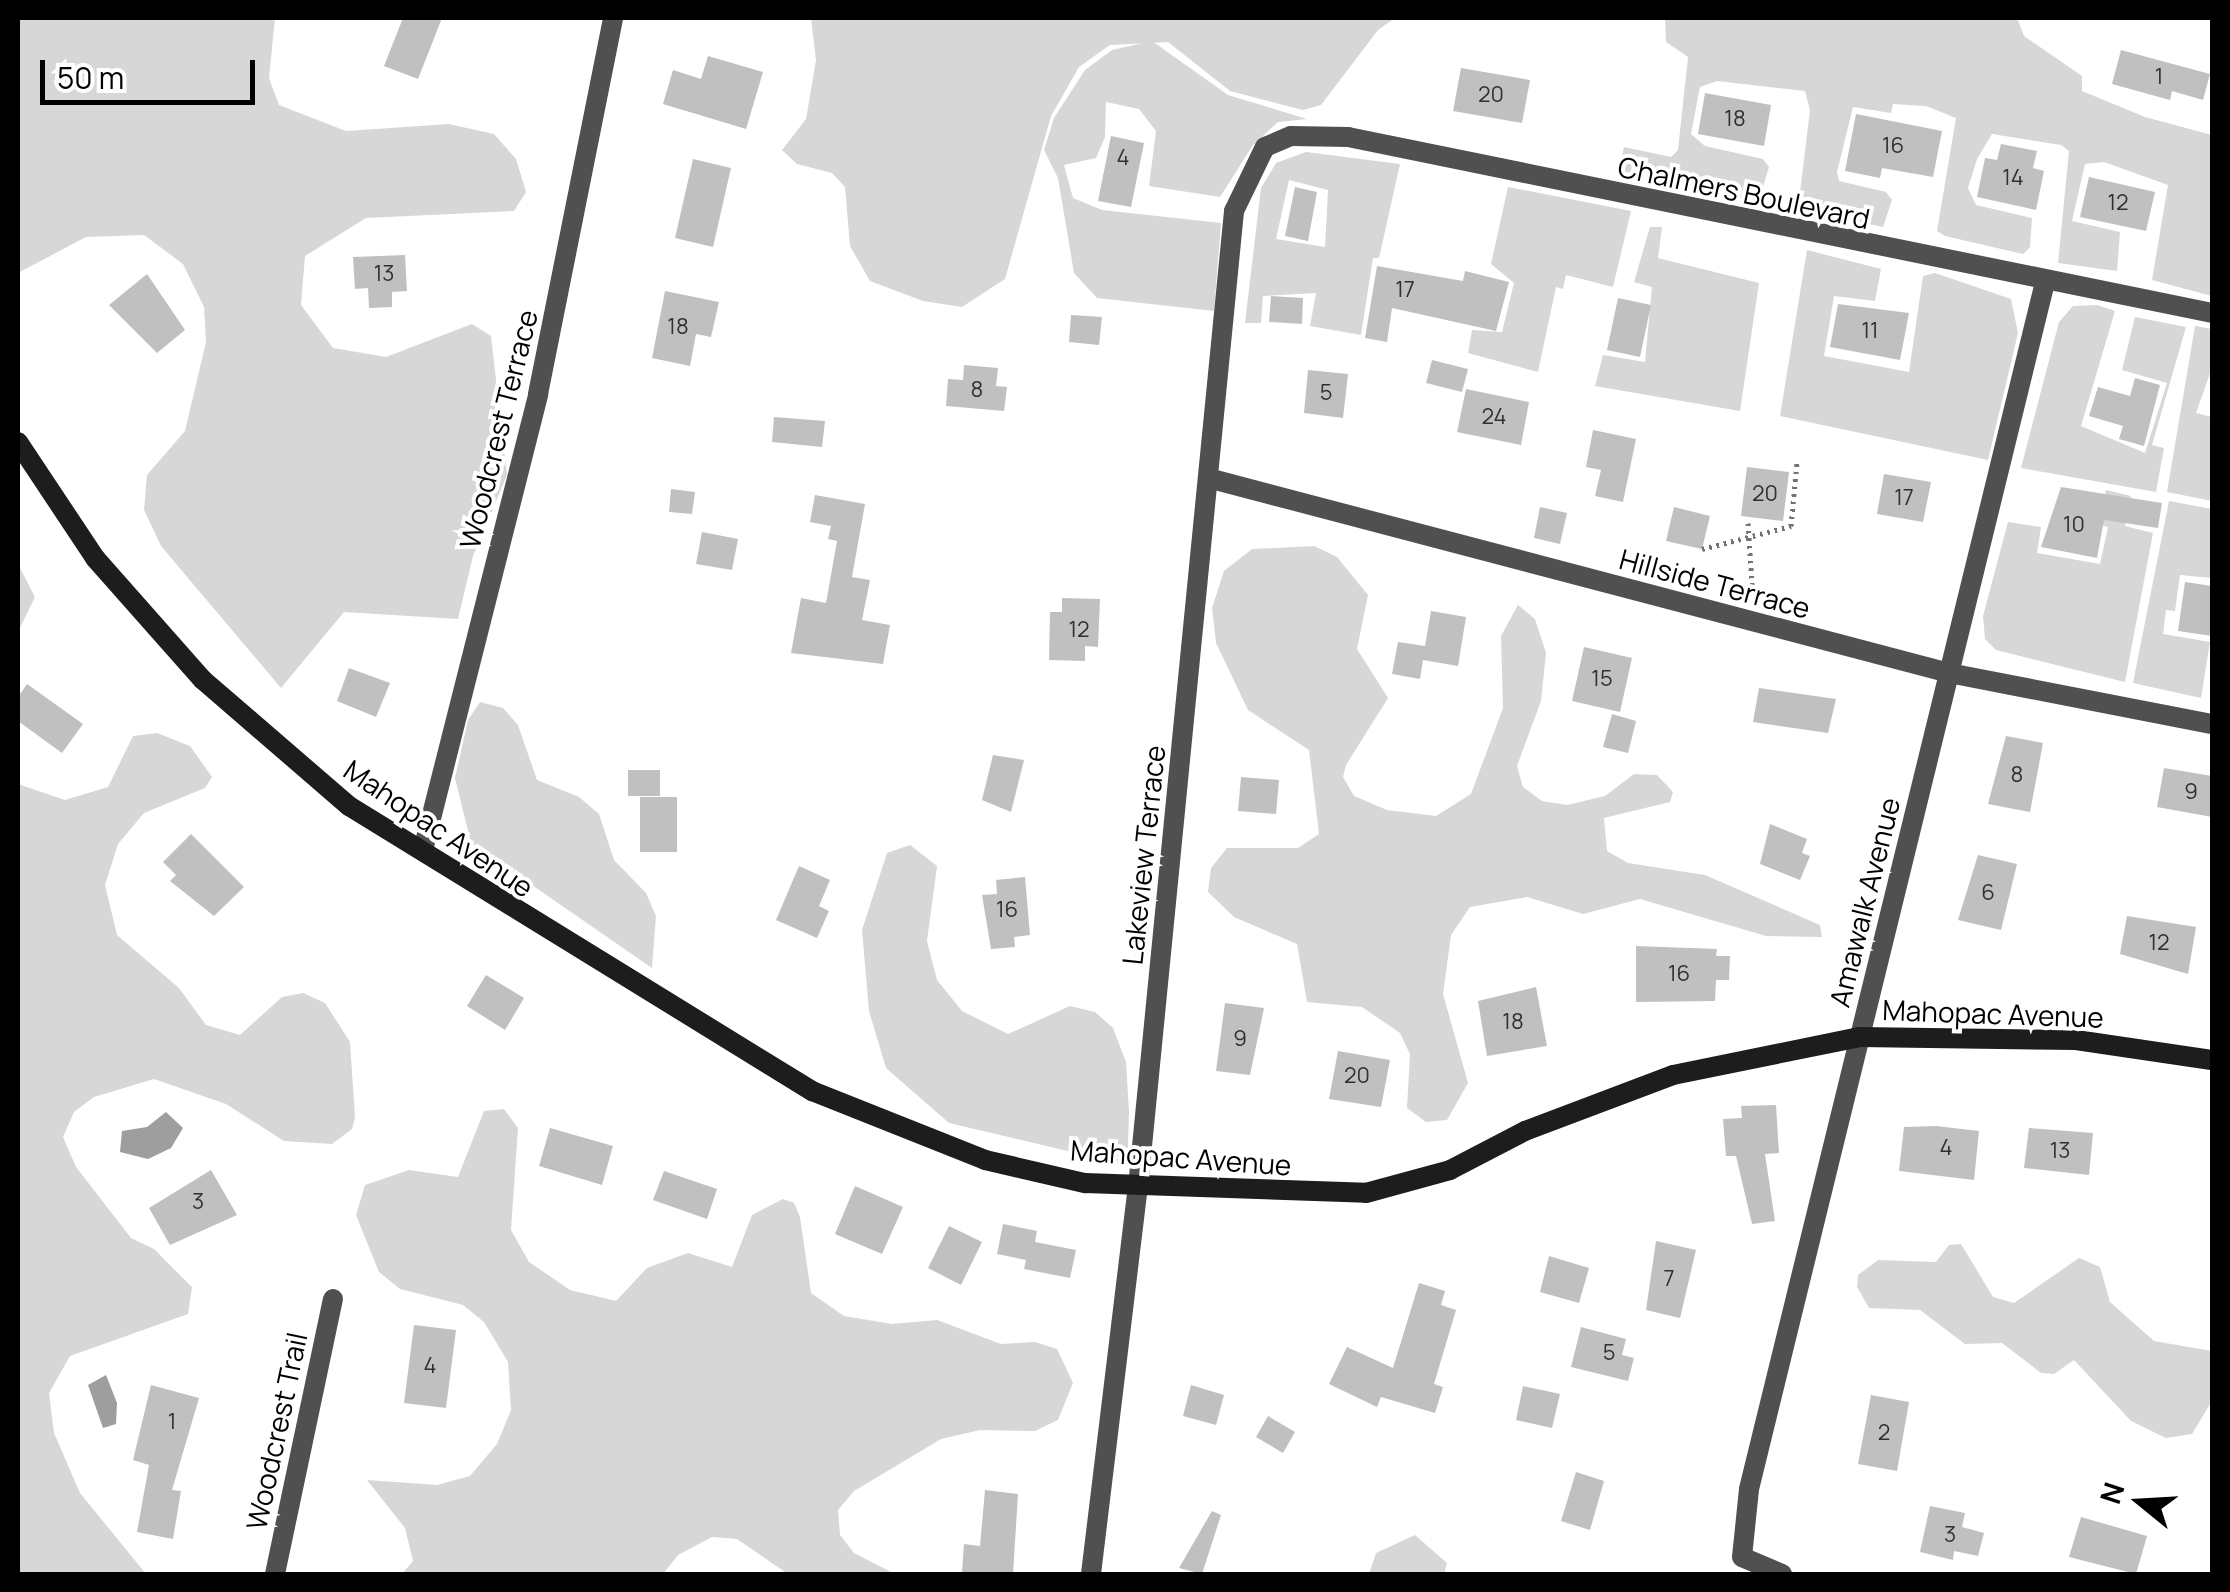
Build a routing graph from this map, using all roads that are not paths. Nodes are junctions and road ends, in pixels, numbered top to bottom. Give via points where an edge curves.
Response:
1 (614, 18) edge
2 (1265, 146) joint
3 (2045, 282) junction
4 (2212, 313) edge
5 (18, 442) edge
6 (1208, 478) junction
7 (1949, 673) junction
8 (2212, 724) edge
9 (423, 850) junction
10 (1859, 1038) junction
11 (2212, 1060) edge
12 (1138, 1187) junction
13 (333, 1299) dead end
14 (275, 1574) edge
15 (1091, 1574) edge
16 (1782, 1574) edge

1 - 9 street, Woodcrest Terrace via 538,394
2 - 3 street, Chalmers Boulevard via 1291,136 1348,137
2 - 6 street, Lakeview Terrace via 1234,211
3 - 4 street, Chalmers Boulevard
3 - 7 street, Amawalk Avenue
5 - 9 street, Mahopac Avenue via 96,558 203,680 349,806
6 - 7 street, Hillside Terrace
6 - 12 street, Lakeview Terrace
7 - 8 street, Hillside Terrace
7 - 10 street, Amawalk Avenue
9 - 12 street, Mahopac Avenue via 537,927 812,1091 985,1160
10 - 11 street, Mahopac Avenue via 2076,1040
10 - 12 street, Mahopac Avenue via 1673,1075 1525,1131 1450,1170 1366,1193
10 - 16 street, Amawalk Avenue via 1740,1536 1742,1557
12 - 15 street, Lakeview Terrace
13 - 14 street, Woodcrest Trail

